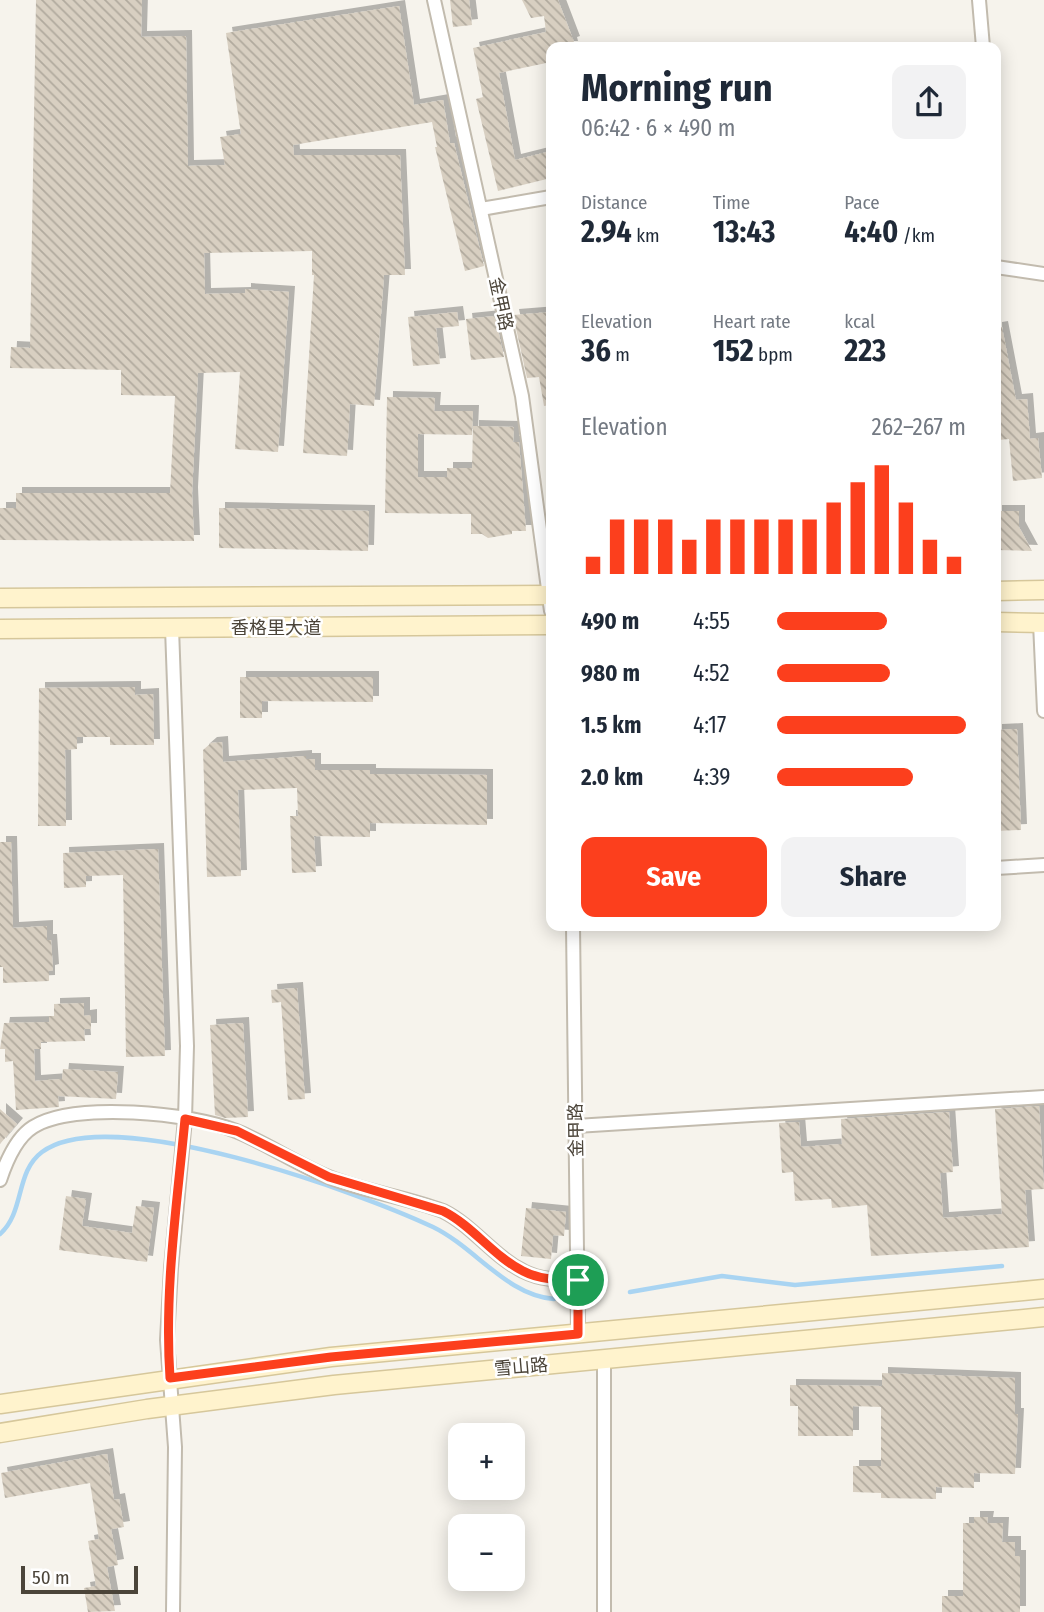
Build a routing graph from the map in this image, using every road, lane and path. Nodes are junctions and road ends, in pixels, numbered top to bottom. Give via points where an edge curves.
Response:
1 (434, 0) edge
2 (979, 0) edge
3 (983, 42) edge
4 (546, 198) edge
5 (481, 209) junction
6 (1001, 268) edge
7 (1044, 274) edge
8 (546, 565) edge
9 (1044, 590) edge
10 (1001, 591) edge
11 (0, 598) edge
12 (546, 600) edge
13 (1001, 622) edge
14 (1042, 623) edge
15 (546, 625) edge
16 (172, 628) junction
17 (0, 629) edge
18 (1044, 711) edge
19 (1044, 865) edge
20 (1001, 868) edge
21 (573, 931) edge
22 (1044, 1097) edge
23 (185, 1119) junction
24 (576, 1126) junction
25 (0, 1180) edge
26 (578, 1280) junction
27 (1044, 1289) edge
28 (1044, 1317) edge
29 (578, 1334) junction
30 (604, 1359) junction
31 (170, 1378) junction
32 (0, 1404) edge
33 (172, 1406) junction
34 (0, 1433) edge
35 (173, 1612) edge
36 (604, 1612) edge

1 - 5 street, 金甲路
2 - 3 street
4 - 5 street
5 - 8 street, 金甲路 via 522,396
6 - 7 street
9 - 10 main road
11 - 12 main road, 香格里大道
13 - 14 main road
14 - 18 street
15 - 16 main road, 香格里大道
16 - 17 main road, 香格里大道
16 - 23 street via 187,1046
19 - 20 street
21 - 24 street, 金甲路
22 - 24 street
23 - 25 street via 92,1111 48,1120 22,1138
23 - 26 street via 237,1131 329,1177 443,1211 460,1219 527,1273
23 - 31 street via 171,1268
24 - 26 street, 金甲路
26 - 29 street, 金甲路
27 - 29 main road, 雪山路
28 - 30 main road, 雪山路
29 - 31 main road, 雪山路 via 331,1357
30 - 33 main road, 雪山路
30 - 36 street
31 - 32 main road, 雪山路
31 - 33 street
33 - 34 main road, 雪山路
33 - 35 street

